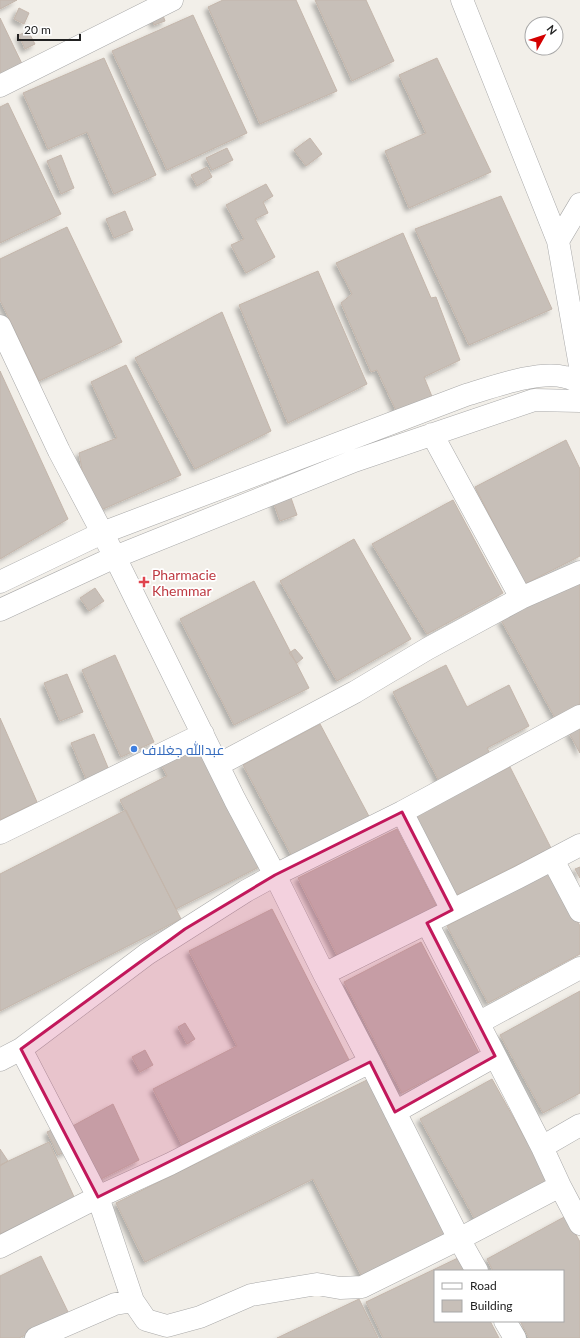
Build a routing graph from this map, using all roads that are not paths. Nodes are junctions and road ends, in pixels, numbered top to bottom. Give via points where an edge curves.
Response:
1 (172, 0) edge
2 (462, 0) edge
3 (0, 86) edge
4 (580, 204) edge
5 (558, 241) junction
6 (0, 326) edge
7 (580, 366) edge
8 (580, 382) edge
9 (580, 401) edge
10 (432, 434) junction
11 (102, 533) junction
12 (115, 557) junction
13 (580, 572) edge
14 (0, 582) edge
15 (521, 598) junction
16 (0, 610) edge
17 (580, 716) edge
18 (203, 734) junction
19 (218, 765) junction
20 (402, 812) junction
21 (0, 833) edge
22 (580, 845) edge
23 (552, 860) junction
24 (275, 875) junction
25 (452, 910) junction
26 (580, 911) edge
27 (427, 923) junction
28 (580, 968) edge
29 (324, 974) junction
30 (478, 1023) junction
31 (20, 1049) junction
32 (495, 1056) junction
33 (0, 1060) edge
34 (370, 1062) junction
35 (395, 1112) junction
36 (580, 1125) edge
37 (542, 1147) junction
38 (560, 1186) junction
39 (98, 1197) junction
40 (580, 1224) edge
41 (458, 1239) junction
42 (0, 1247) edge
43 (476, 1270) edge
44 (133, 1301) junction
45 (506, 1322) edge
46 (36, 1338) edge
47 (515, 1338) edge

1 - 3 street
2 - 5 street
4 - 5 street
5 - 7 street
6 - 11 street via 59,451
8 - 11 street via 564,376 541,376 509,382
9 - 10 street via 534,400
10 - 12 street via 354,461
10 - 15 street
11 - 12 street
11 - 14 street
12 - 16 street
12 - 18 street
13 - 15 street
15 - 19 street via 355,692
17 - 20 street
18 - 19 street
18 - 21 street
19 - 24 street
20 - 24 street
20 - 25 street
22 - 23 street
23 - 25 street
23 - 26 street
24 - 29 street
24 - 31 street via 147,954
25 - 27 street
27 - 29 street
27 - 30 street
28 - 30 street
29 - 34 street
30 - 32 street
31 - 33 street
31 - 39 street
32 - 35 street
32 - 37 street
34 - 35 street
34 - 39 street via 170,1164
35 - 41 street
36 - 37 street
37 - 38 street
38 - 40 street
38 - 41 street
39 - 42 street
39 - 44 street
41 - 43 street
41 - 44 street via 362,1287 340,1288 317,1284 251,1295 200,1317 167,1326 146,1320
44 - 46 street via 115,1304
45 - 47 street

